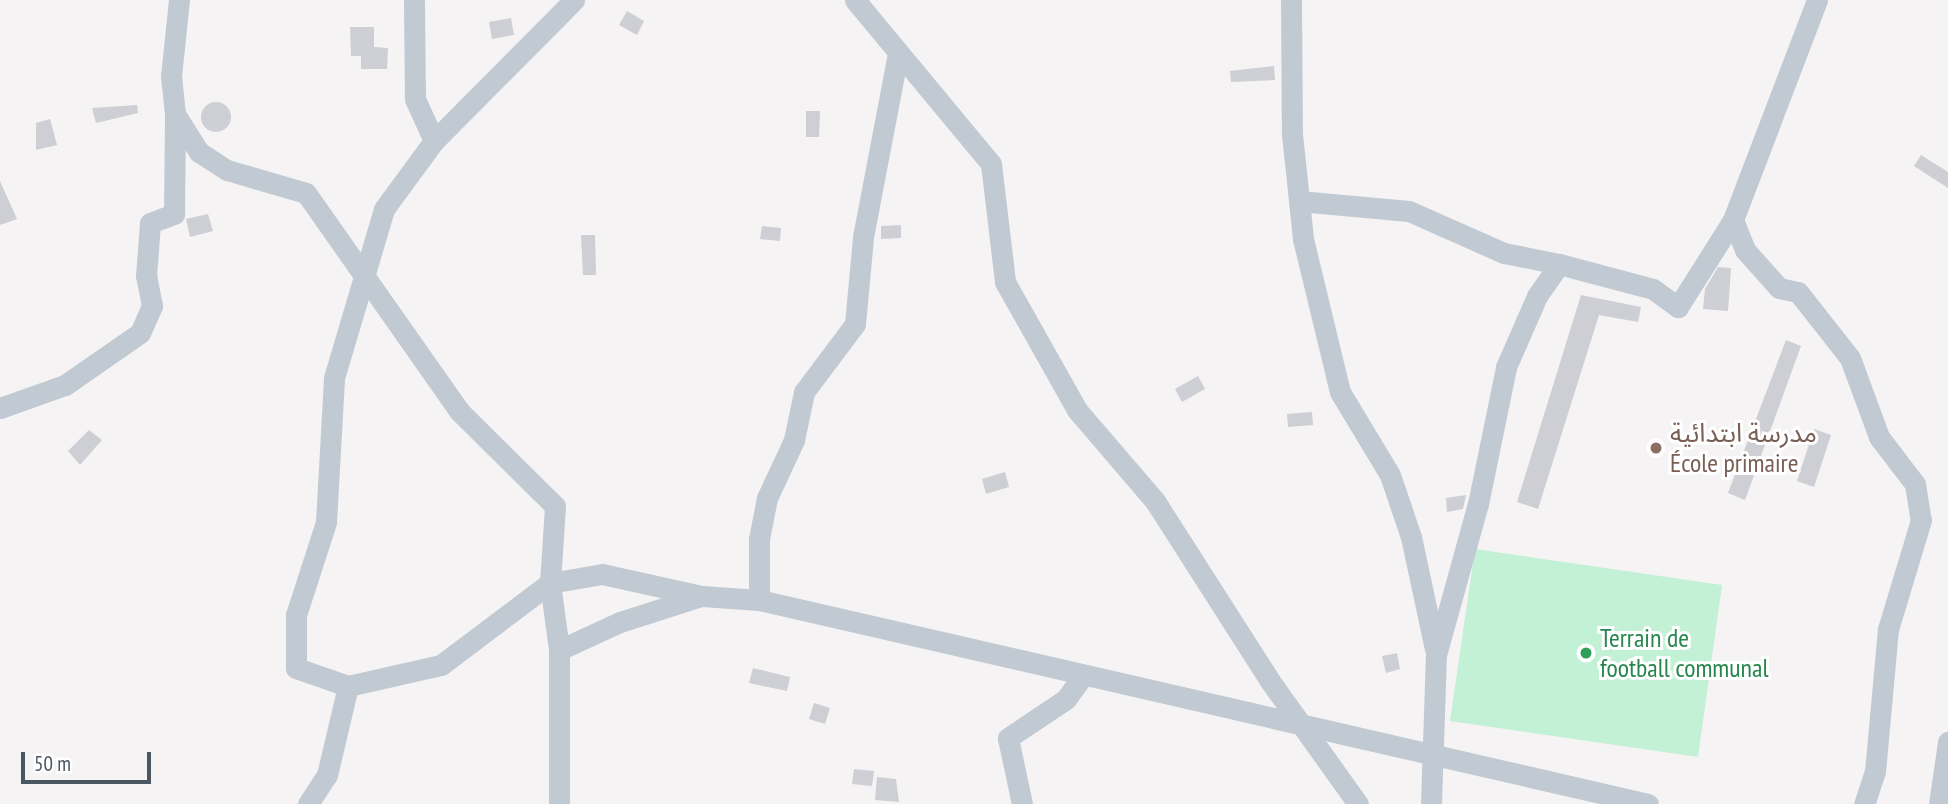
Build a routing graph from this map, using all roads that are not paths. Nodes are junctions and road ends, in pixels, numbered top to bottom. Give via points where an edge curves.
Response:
1 (179, 0) edge
2 (414, 0) edge
3 (573, 0) edge
4 (855, 0) edge
5 (1291, 0) edge
6 (1817, 0) edge
7 (898, 54) junction
8 (175, 114) junction
9 (434, 141) junction
10 (1299, 201) junction
11 (1733, 220) junction
12 (1559, 264) junction
13 (367, 280) junction
14 (0, 408) edge
15 (550, 583) junction
16 (702, 596) junction
17 (760, 600) junction
18 (559, 650) junction
19 (1436, 654) junction
20 (1081, 678) junction
21 (348, 686) junction
22 (1302, 724) junction
23 (1948, 742) edge
24 (1435, 759) junction
25 (309, 804) edge
26 (559, 804) edge
27 (1022, 804) edge
28 (1358, 804) edge
29 (1430, 804) edge
30 (1647, 804) edge
31 (1864, 804) edge
32 (1940, 804) edge

1 - 8 street via 171,76
2 - 9 street via 415,99
3 - 9 street
4 - 7 street
5 - 10 street
6 - 11 street
7 - 17 street via 863,237 855,324 804,392 794,440 767,498 759,539
7 - 22 street via 991,164 1005,282 1077,410 1155,501
8 - 13 street via 199,152 228,170 306,193
8 - 14 street via 174,214 150,223 146,276 152,306 140,333 65,385
9 - 13 street via 384,209
10 - 12 street via 1409,211 1504,253
10 - 19 street via 1340,392 1390,475 1411,537
11 - 12 street via 1678,307 1653,289
11 - 31 street via 1745,250 1779,288 1798,292 1850,358 1879,437 1915,484 1921,520 1888,629 1875,771
12 - 19 street via 1506,367 1478,504
13 - 15 street via 459,411 555,506
13 - 21 street via 334,378 326,522 296,615 296,668
15 - 16 street via 602,574
15 - 18 street
15 - 21 street via 441,665
16 - 17 street
16 - 18 street via 620,622
17 - 20 street
18 - 26 street
19 - 24 street
20 - 22 street
20 - 27 street via 1066,699 1008,738
21 - 25 street via 327,775
22 - 24 street
22 - 28 street
23 - 32 street
24 - 29 street
24 - 30 street

